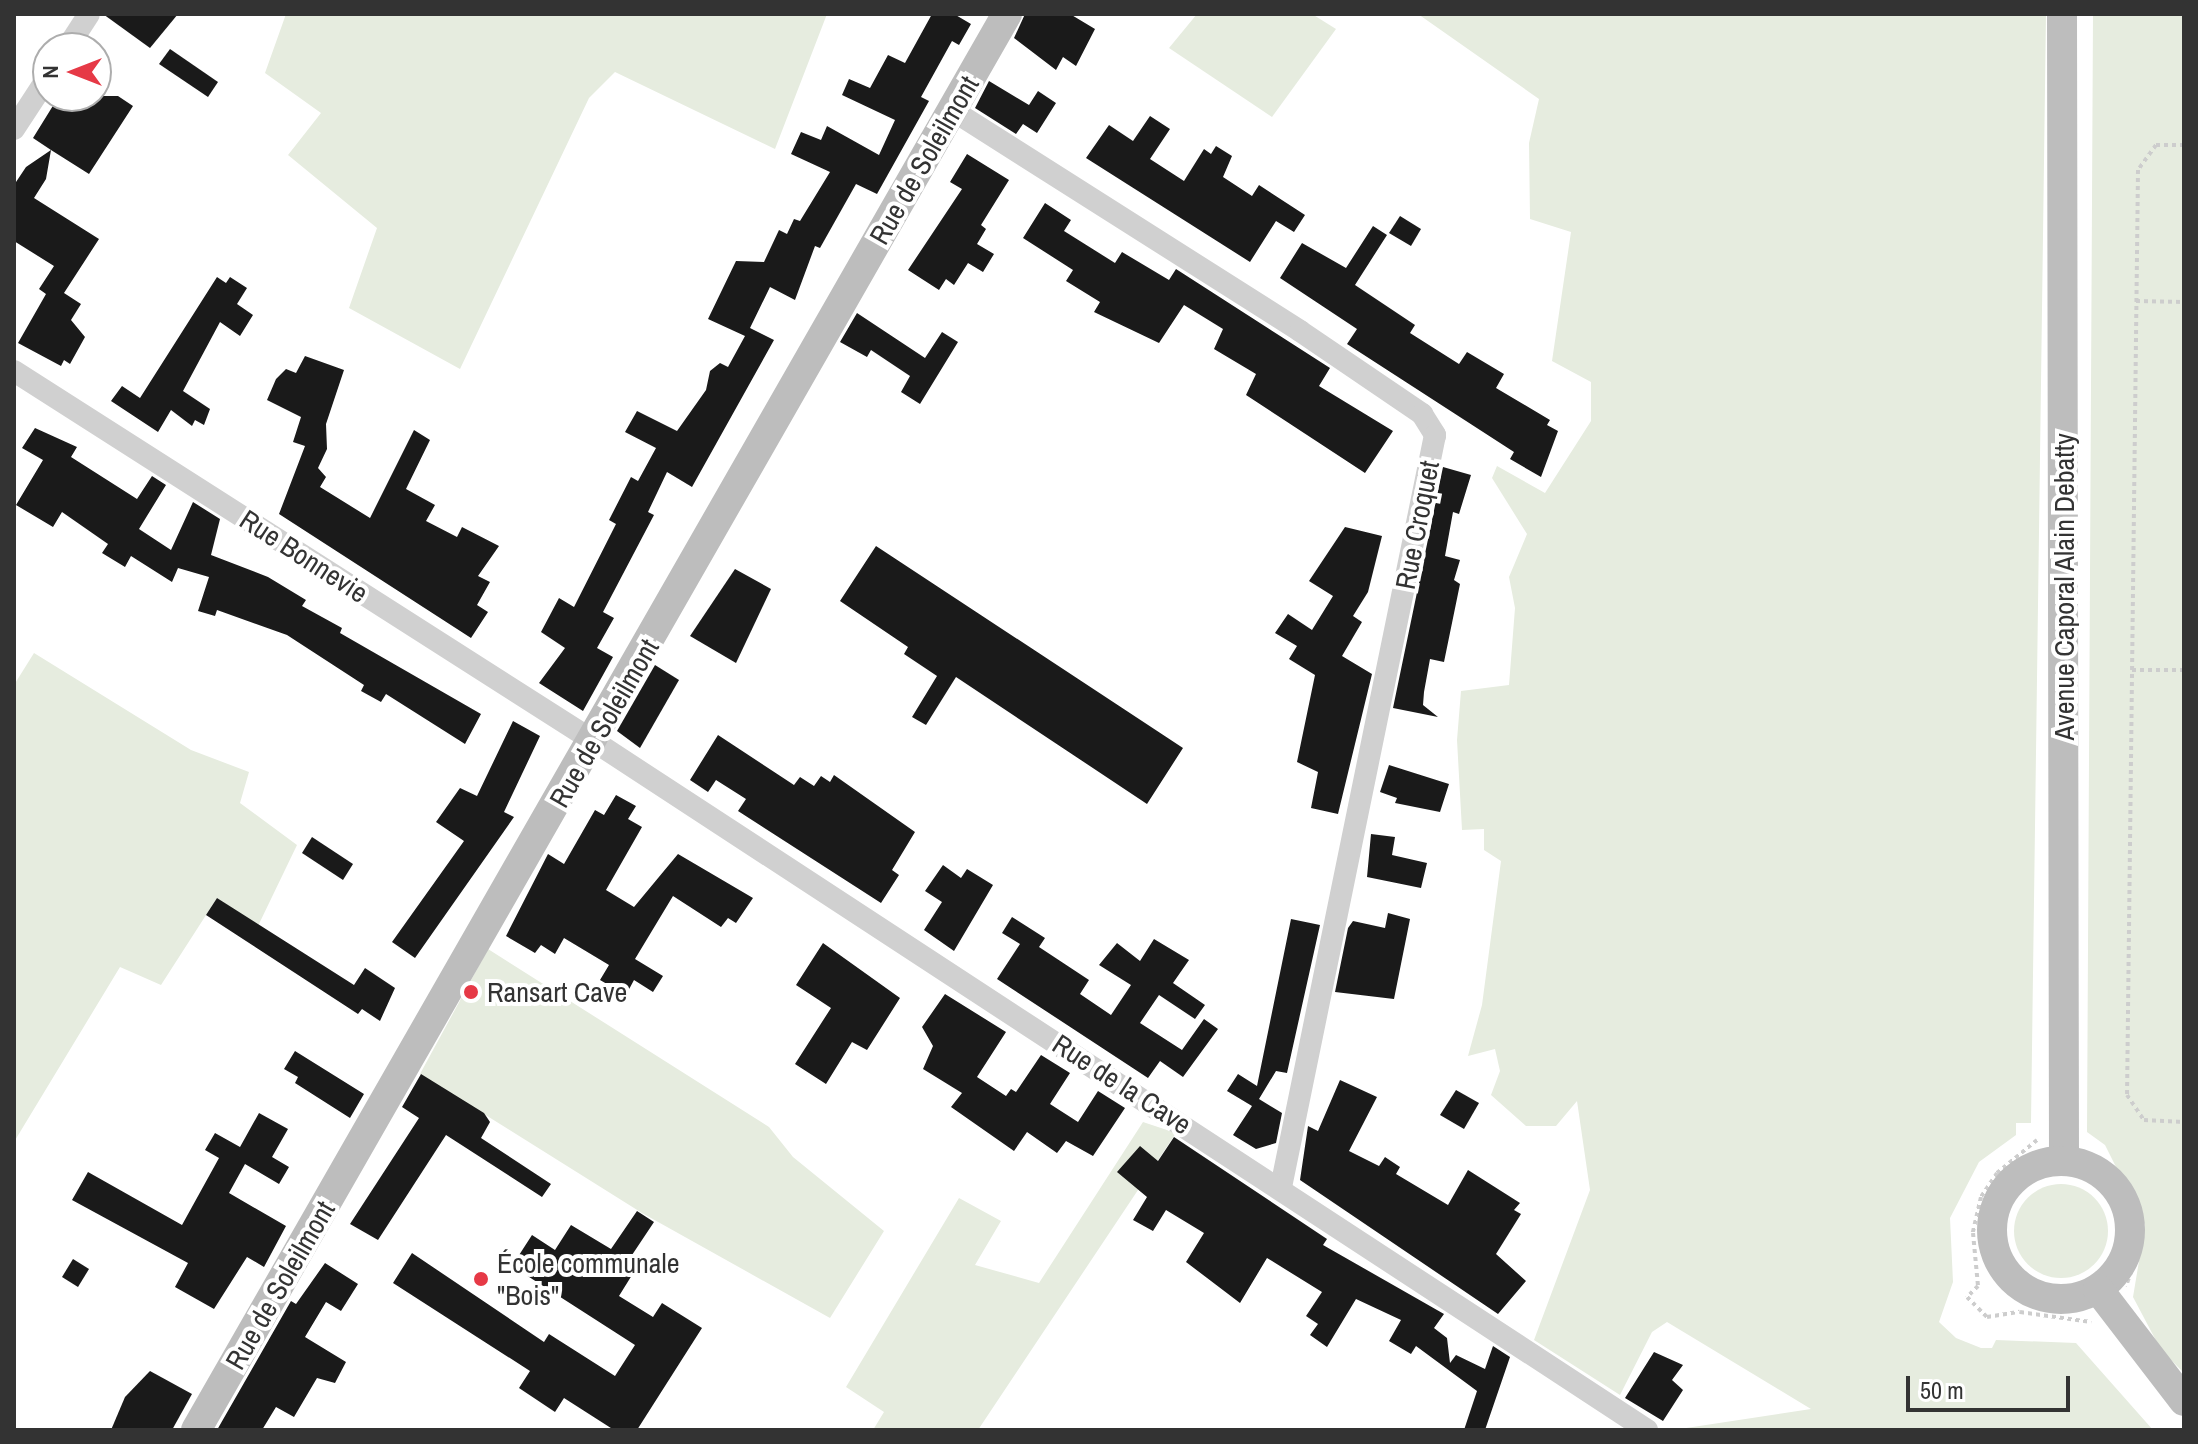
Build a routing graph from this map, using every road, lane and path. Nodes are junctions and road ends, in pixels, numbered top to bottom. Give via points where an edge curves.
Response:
1 (89, 14) edge
2 (1007, 14) edge
3 (2062, 14) edge
4 (77, 32) edge
5 (32, 101) edge
6 (952, 110) junction
7 (14, 129) edge
8 (2184, 145) edge
9 (2136, 301) junction
10 (2184, 302) edge
11 (14, 371) edge
12 (2132, 670) junction
13 (2184, 670) edge
14 (595, 742) junction
15 (2184, 1122) edge
16 (2064, 1161) junction
17 (1281, 1187) junction
18 (2098, 1289) junction
19 (2184, 1401) edge
20 (196, 1430) edge
21 (1647, 1430) edge

1 - 4 street
2 - 6 main road, Rue de Soleilmont
3 - 16 main road, Avenue Caporal Alain Debatty
5 - 7 street
6 - 14 main road, Rue de Soleilmont
6 - 17 street, Rue Croquet via 1300,331 1422,414 1435,435
8 - 9 path via 2156,145 2140,162
9 - 10 path
9 - 12 path
11 - 14 street, Rue Bonnevie
12 - 13 path
12 - 15 path via 2127,1095 2144,1120
14 - 17 street, Rue de la Cave
14 - 20 main road, Rue de Soleilmont
16 - 18 main road via 2105,1176 2128,1213 2125,1255
16 - 18 main road via 2020,1174 2004,1191 1992,1236 1998,1259 2011,1279 2042,1296 2077,1298
17 - 21 street, Rue de la Cave
18 - 19 main road

